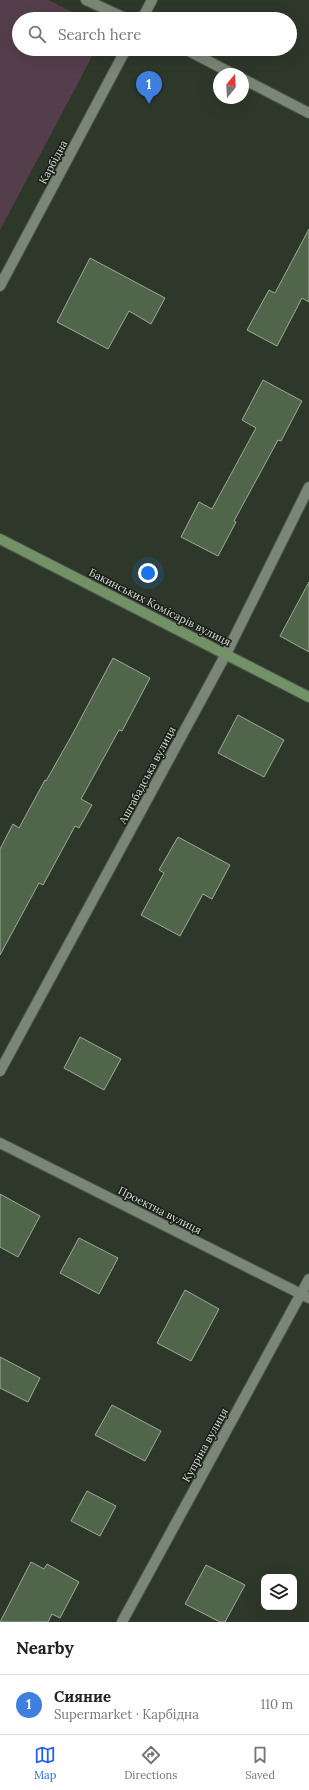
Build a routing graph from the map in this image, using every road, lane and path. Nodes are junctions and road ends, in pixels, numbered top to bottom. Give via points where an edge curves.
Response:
1 (86, 0) edge
2 (152, 0) edge
3 (111, 12) edge
4 (146, 12) edge
5 (122, 56) edge
6 (198, 56) edge
7 (221, 68) edge
8 (249, 82) edge
9 (309, 113) edge
10 (0, 286) edge
11 (309, 487) edge
12 (0, 539) edge
13 (226, 654) junction
14 (309, 697) edge
15 (0, 1071) edge
16 (0, 1143) edge
17 (309, 1279) edge
18 (305, 1296) edge
19 (122, 1622) edge

1 - 3 street
2 - 4 street
5 - 10 street, Карбідна
6 - 7 street
8 - 9 street
11 - 13 street, Ашгабадська вулиця
12 - 13 street, Бакинських Комісарів вулиця
13 - 14 street, Бакинських Комісарів вулиця
13 - 15 street, Ашгабадська вулиця
16 - 18 street, Проектна вулиця
17 - 18 street, Купріна вулиця
18 - 19 street, Купріна вулиця

